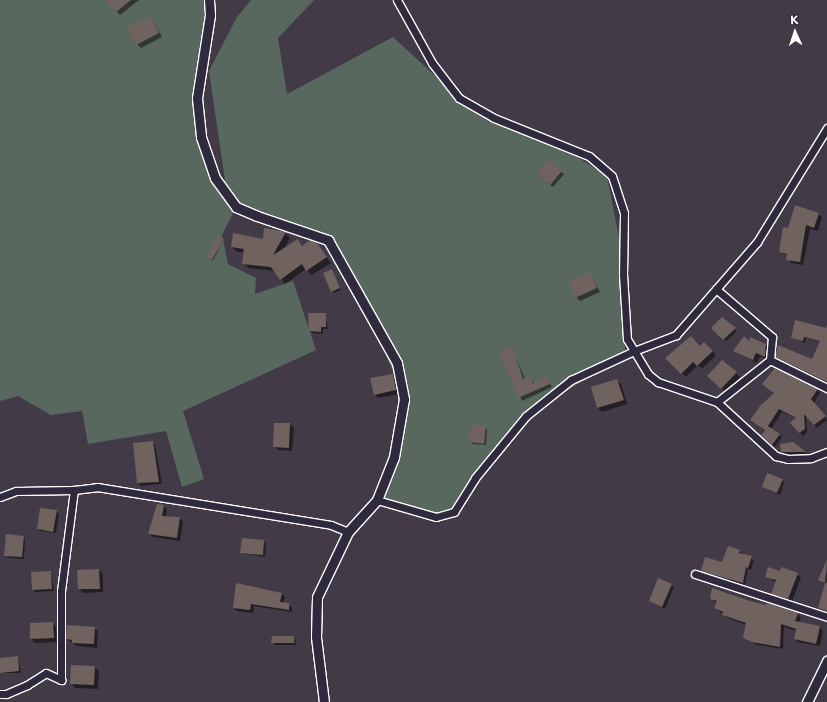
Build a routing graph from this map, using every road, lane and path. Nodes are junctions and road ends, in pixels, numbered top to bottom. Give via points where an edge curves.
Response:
1 (209, 0) edge
2 (397, 0) edge
3 (827, 128) edge
4 (716, 289) junction
5 (634, 351) junction
6 (770, 360) junction
7 (827, 388) edge
8 (717, 402) junction
9 (827, 452) edge
10 (74, 490) junction
11 (0, 497) edge
12 (378, 500) junction
13 (348, 532) junction
14 (695, 574) dead end
15 (827, 617) edge
16 (827, 661) edge
17 (0, 694) edge
18 (324, 702) edge
19 (807, 702) edge

1 - 12 street via 210,15 197,98 200,137 215,178 236,207 328,240 397,363 404,399 394,457
2 - 5 street via 432,63 460,98 494,118 588,156 612,176 624,213 623,274 627,339
3 - 4 street via 757,242
4 - 5 street via 676,335
4 - 6 street via 772,337
5 - 8 street via 641,366 658,382
5 - 12 street via 571,380 526,416 475,478 454,512 436,517
6 - 7 street
6 - 8 street
8 - 9 street via 776,456 788,459 811,458
10 - 11 street via 16,491
10 - 13 street via 97,487 332,525
10 - 17 street via 61,591 61,680 46,673 27,685
12 - 13 street
13 - 18 street via 317,597 316,637
14 - 15 street
16 - 19 street

